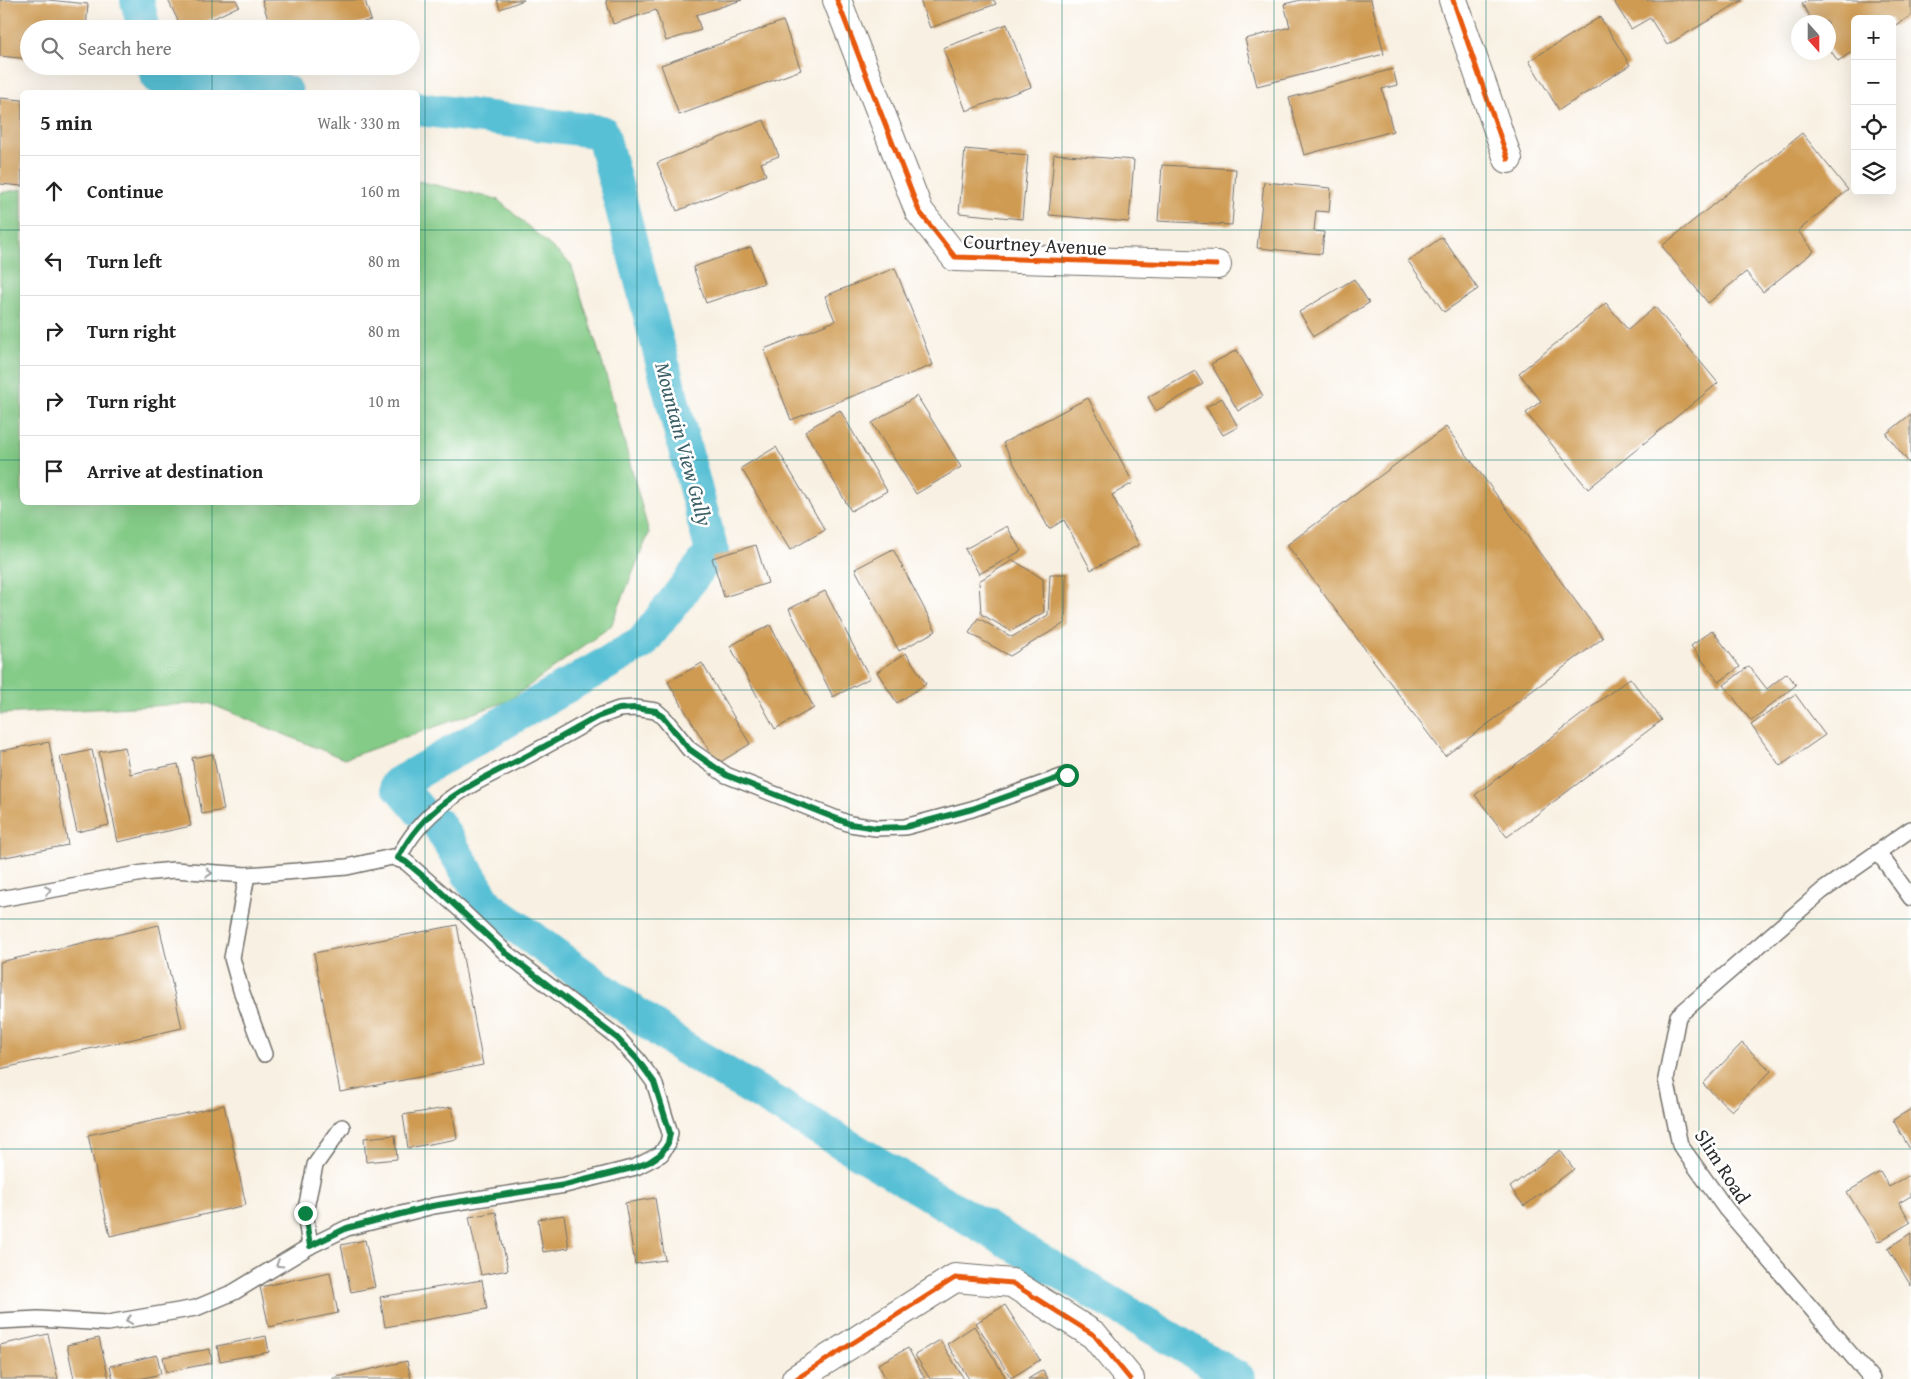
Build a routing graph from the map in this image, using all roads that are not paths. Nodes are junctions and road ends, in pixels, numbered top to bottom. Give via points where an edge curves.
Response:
1 (837, 0) edge
2 (1453, 0) edge
3 (1508, 159) dead end
4 (1217, 266) dead end
5 (1067, 775) dead end
6 (1911, 829) edge
7 (1878, 852) junction
8 (398, 858) junction
9 (246, 875) junction
10 (0, 898) edge
11 (1911, 898) edge
12 (264, 1054) dead end
13 (342, 1127) dead end
14 (310, 1246) junction
15 (0, 1321) edge
16 (796, 1379) edge
17 (1130, 1379) edge
18 (1872, 1379) edge

1 - 4 street, Courtney Avenue via 919,211 955,257
2 - 3 street
5 - 8 lane via 972,809 905,827 876,828 850,824 726,775 689,749 656,711 619,709 597,717 438,806 420,824
6 - 7 lane, Slim Road
7 - 11 lane
7 - 18 lane, Slim Road via 1822,891 1678,1016 1666,1079 1680,1145 1726,1209
8 - 9 lane via 347,867
8 - 14 lane via 430,882 506,953 624,1045 654,1082 670,1133 668,1143 661,1154 636,1167 565,1185 432,1206 347,1228
10 -> 9 lane via 174,870
9 - 12 lane via 232,958
13 - 14 lane via 315,1165 305,1213
14 -> 15 lane via 234,1292 196,1308 108,1323 38,1319
16 - 17 street via 955,1278 1012,1283 1094,1336

